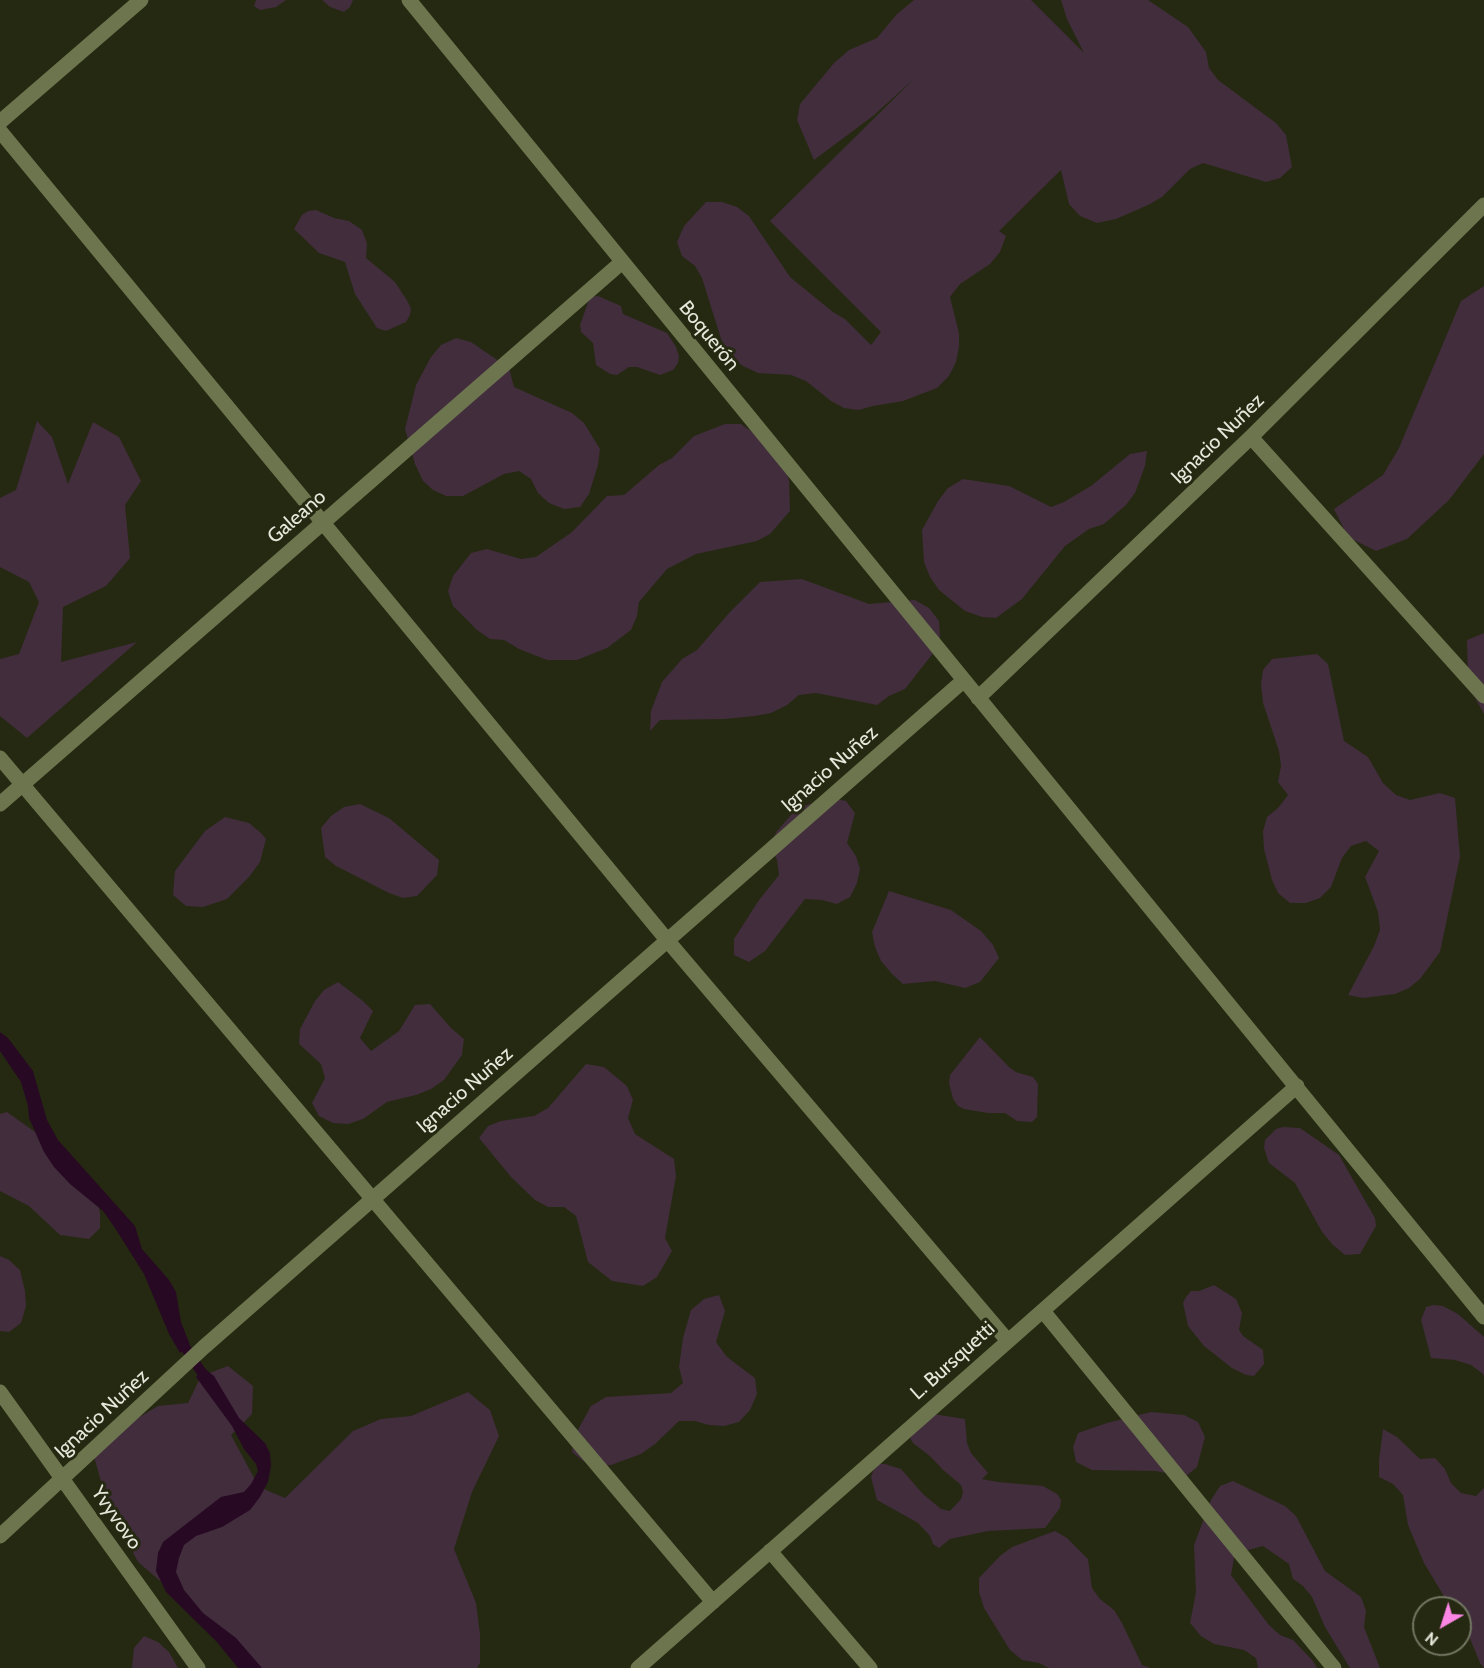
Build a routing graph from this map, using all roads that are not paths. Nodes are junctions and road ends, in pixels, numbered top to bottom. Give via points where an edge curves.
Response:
1 (141, 0) edge
2 (409, 0) edge
3 (0, 122) edge
4 (0, 131) edge
5 (1484, 205) edge
6 (622, 262) junction
7 (1251, 437) junction
8 (324, 521) junction
9 (963, 681) junction
10 (1484, 696) edge
11 (978, 698) junction
12 (0, 758) edge
13 (22, 784) junction
14 (0, 804) edge
15 (667, 940) junction
16 (1297, 1086) junction
17 (373, 1199) junction
18 (1043, 1311) junction
19 (1484, 1317) edge
20 (1008, 1341) junction
21 (0, 1392) edge
22 (63, 1479) junction
23 (0, 1536) edge
24 (770, 1551) junction
25 (713, 1602) junction
26 (198, 1668) edge
27 (638, 1668) edge
28 (870, 1668) edge
29 (1334, 1668) edge

1 - 3 street
2 - 6 street, Boquerón
4 - 8 street
5 - 7 street, Ignacio Nuñez
6 - 8 street, Galeano
6 - 9 street, Boquerón
7 - 10 street
7 - 11 street, Ignacio Nuñez
8 - 13 street, Galeano
8 - 15 street
9 - 11 street, Boquerón
9 - 15 street, Ignacio Nuñez
11 - 16 street, Boquerón
12 - 13 street
13 - 14 street, Galeano
13 - 17 street
15 - 17 street, Ignacio Nuñez
15 - 20 street
16 - 18 street, L. Bursquetti
16 - 19 street, Boquerón
17 - 22 street, Ignacio Nuñez via 204,1347
17 - 25 street
18 - 20 street, L. Bursquetti
18 - 29 street
20 - 24 street, L. Bursquetti
21 - 22 street, Yvyvovo
22 - 23 street, Ignacio Nuñez
22 - 26 street, Yvyvovo
24 - 25 street, L. Bursquetti
24 - 28 street
25 - 27 street, L. Bursquetti

